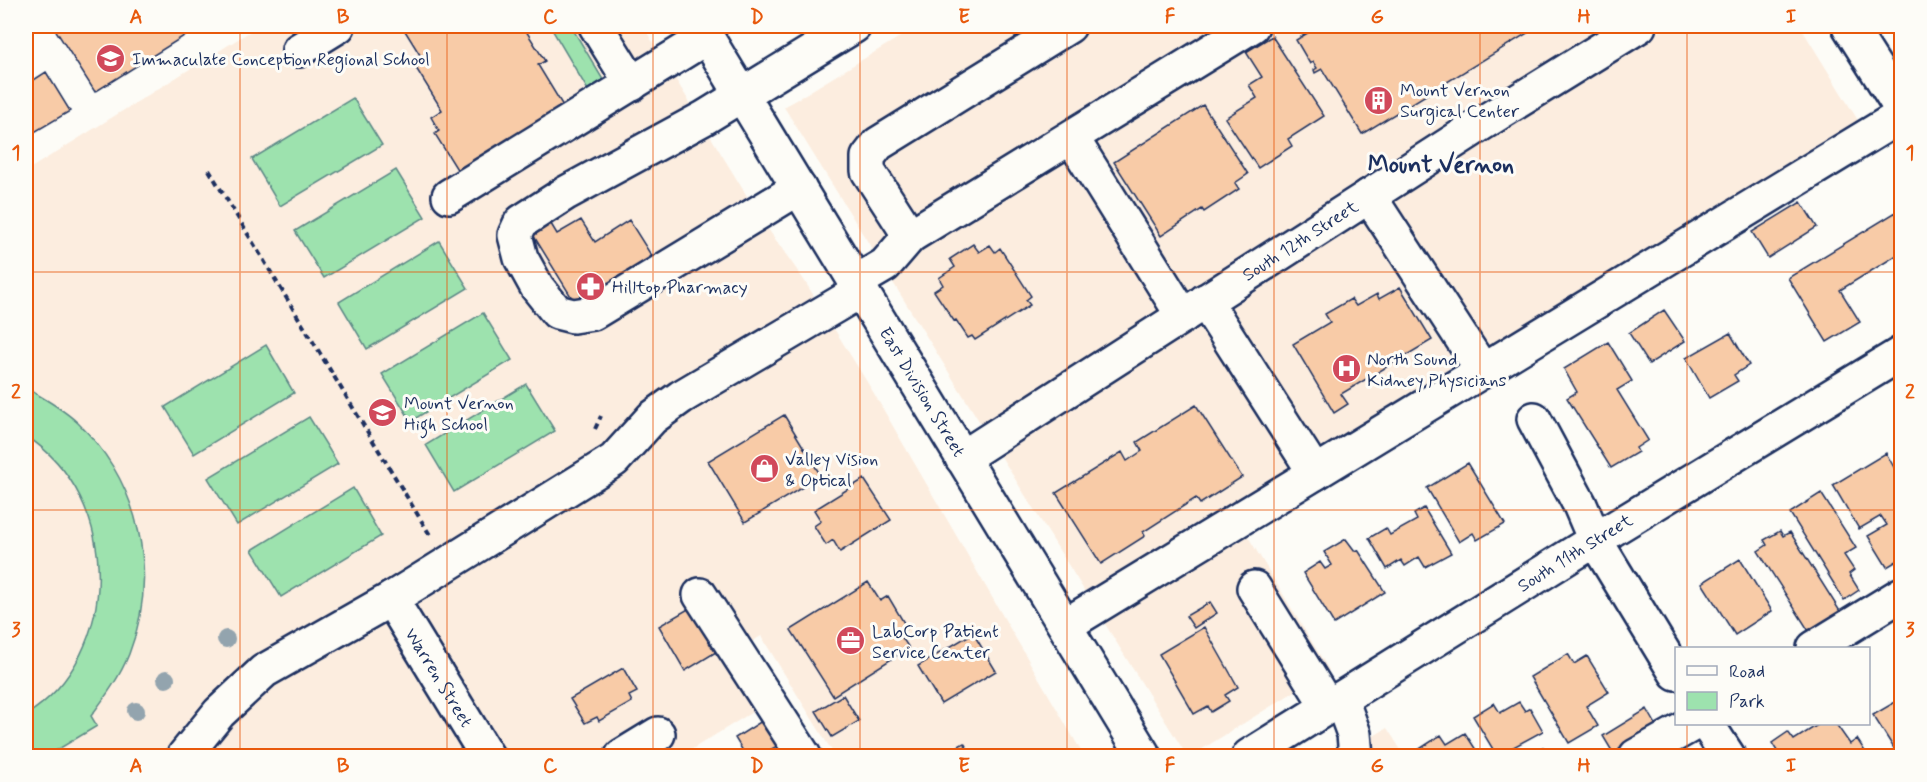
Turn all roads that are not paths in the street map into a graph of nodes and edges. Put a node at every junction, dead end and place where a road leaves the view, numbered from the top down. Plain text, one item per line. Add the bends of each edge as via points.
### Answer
1 (338, 26) edge
2 (597, 26) edge
3 (854, 26) edge
4 (1069, 26) edge
5 (1252, 26) edge
6 (1639, 26) edge
7 (1849, 26) edge
8 (704, 31) edge
9 (299, 50) dead end
10 (632, 84) junction
11 (743, 95) junction
12 (1902, 113) edge
13 (1072, 138) junction
14 (800, 188) junction
15 (449, 196) dead end
16 (1369, 196) junction
17 (910, 236) junction
18 (859, 286) junction
19 (1194, 308) junction
20 (1902, 353) edge
21 (1483, 371) junction
22 (1534, 419) dead end
23 (962, 458) junction
24 (1315, 473) junction
25 (1595, 540) junction
26 (1254, 588) dead end
27 (1902, 594) edge
28 (700, 595) dead end
29 (391, 598) junction
30 (1066, 626) junction
31 (1816, 647) edge
32 (1675, 671) edge
33 (1335, 703) junction
34 (1690, 725) edge
35 (1708, 725) edge
36 (658, 734) dead end
37 (184, 756) edge
38 (487, 756) edge
39 (622, 756) edge
40 (804, 756) edge
41 (1144, 756) edge
42 (1250, 756) edge
43 (1356, 756) edge
44 (1636, 756) edge
45 (1728, 756) edge

1 - 9 street
2 - 10 street
3 - 11 street
4 - 17 street via 878,144 868,157 868,171
5 - 13 street
6 - 16 street, South 12th Street
7 - 12 street
8 - 10 street
8 - 11 street, East Division Street
10 - 15 street
11 - 14 street, East Division Street
11 - 14 street via 521,222 515,236 521,258 537,287 557,312 573,316 592,313
12 - 21 street
13 - 17 street
13 - 19 street
14 - 18 street, East Division Street
16 - 19 street, South 12th Street
16 - 21 street
17 - 18 street via 885,265
18 - 23 street, East Division Street
18 - 29 street via 681,397 652,418 614,460
19 - 23 street, South 12th Street
19 - 24 street
20 - 25 street, South 11th Street
21 - 24 street
22 - 25 street
23 - 30 street, East Division Street
24 - 30 street
25 - 32 street
25 - 33 street, South 11th Street
26 - 33 street
27 - 31 street
28 - 40 street
29 - 37 street via 264,671 219,713
29 - 38 street, Warren Street
30 - 41 street, East Division Street
33 - 42 street, South 11th Street
33 - 43 street via 1354,734
34 - 44 street
35 - 45 street
36 - 39 street

